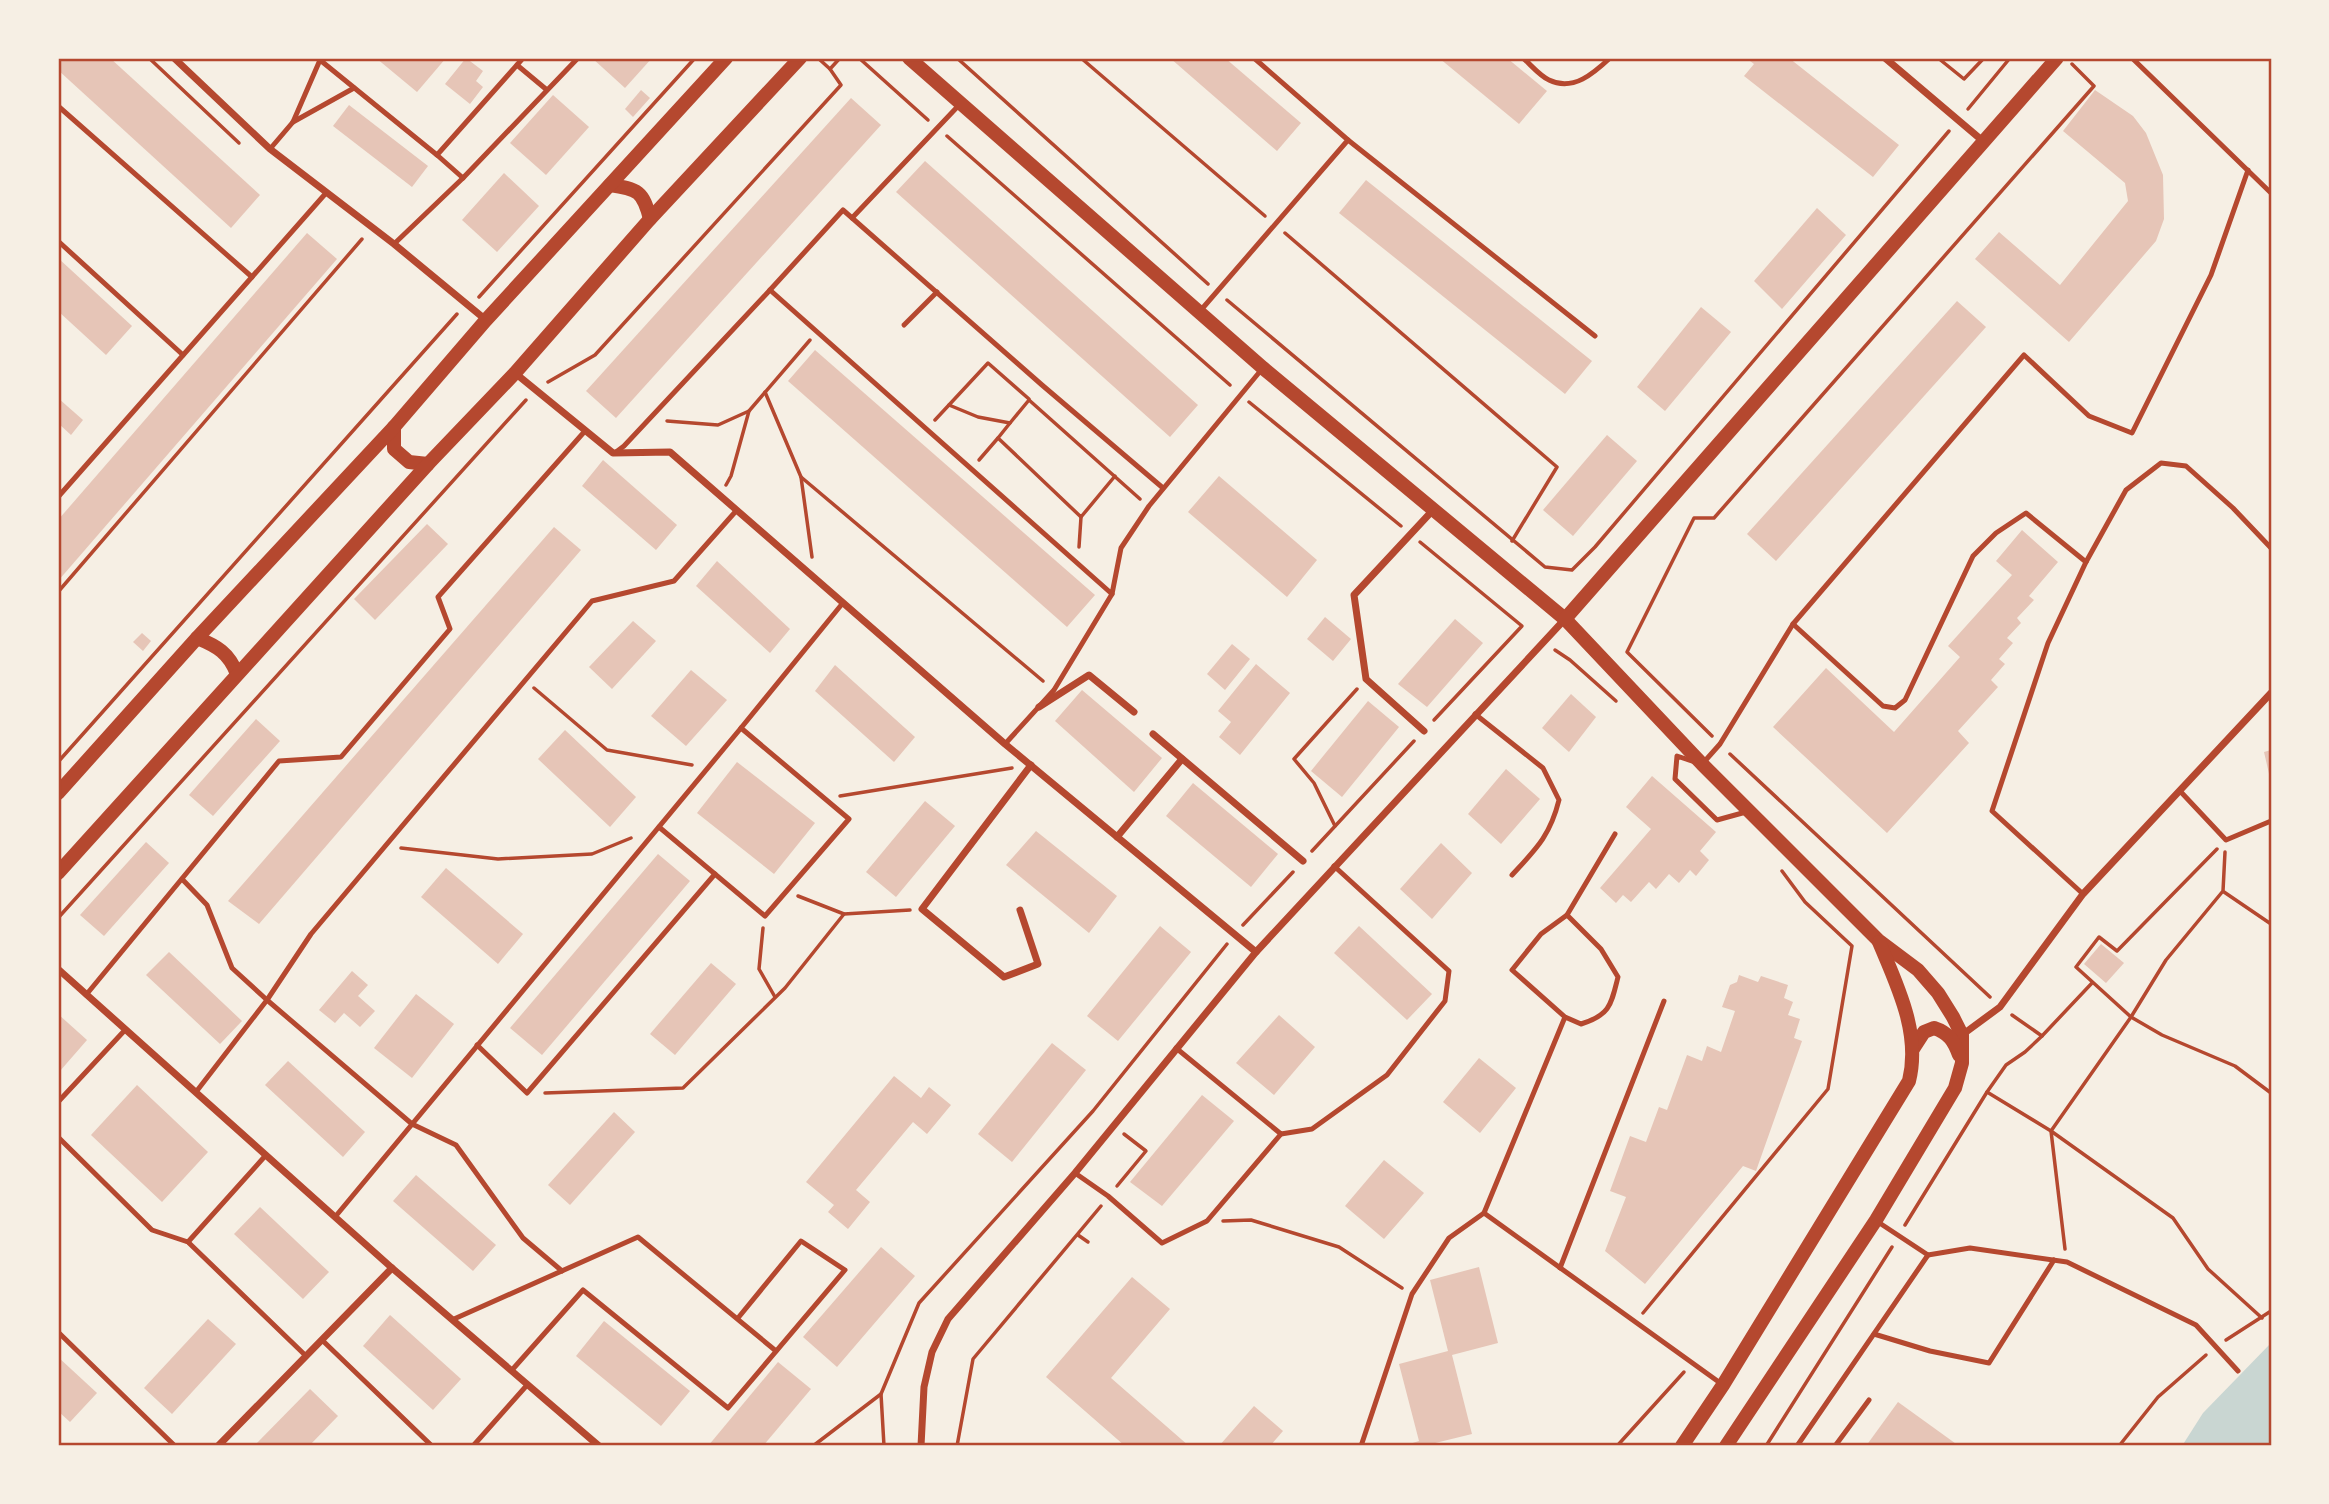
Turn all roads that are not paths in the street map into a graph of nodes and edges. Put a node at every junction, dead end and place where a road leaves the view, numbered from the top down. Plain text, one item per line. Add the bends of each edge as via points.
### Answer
1 (174, 58) edge
2 (523, 58) edge
3 (578, 58) edge
4 (726, 58) edge
5 (800, 58) edge
6 (909, 58) edge
7 (1254, 58) edge
8 (1523, 58) edge
9 (1609, 58) edge
10 (1885, 58) edge
11 (2057, 58) edge
12 (2132, 58) edge
13 (321, 59) edge
14 (517, 65) junction
15 (354, 88) junction
16 (547, 90) junction
17 (961, 103) junction
18 (58, 106) edge
19 (293, 122) junction
20 (1349, 140) junction
21 (1985, 142) junction
22 (270, 149) junction
23 (437, 155) junction
24 (2248, 170) junction
25 (463, 178) junction
26 (610, 185) junction
27 (326, 193) junction
28 (2271, 193) edge
29 (852, 218) junction
30 (650, 219) junction
31 (58, 242) edge
32 (394, 244) junction
33 (253, 277) junction
34 (770, 290) junction
35 (937, 292) junction
36 (1199, 313) junction
37 (486, 320) junction
38 (904, 325) dead end
39 (1595, 336) dead end
40 (183, 355) junction
41 (1263, 368) junction
42 (515, 373) junction
43 (394, 427) junction
44 (585, 431) junction
45 (613, 453) junction
46 (428, 464) junction
47 (1163, 488) junction
48 (58, 497) edge
49 (1433, 510) junction
50 (736, 511) junction
51 (2271, 548) edge
52 (2086, 562) junction
53 (1112, 594) junction
54 (842, 604) junction
55 (1564, 620) junction
56 (1793, 624) junction
57 (197, 638) junction
58 (237, 674) junction
59 (2271, 692) edge
60 (1039, 707) junction
61 (1134, 712) dead end
62 (1475, 714) junction
63 (741, 729) junction
64 (1424, 731) road end
65 (1153, 734) dead end
66 (1005, 744) junction
67 (1182, 759) junction
68 (1702, 764) junction
69 (1031, 765) junction
70 (2180, 791) junction
71 (58, 793) edge
72 (1750, 811) junction
73 (2271, 821) edge
74 (659, 827) junction
75 (1615, 834) dead end
76 (1117, 836) junction
77 (1303, 861) road end
78 (1334, 866) junction
79 (58, 873) edge
80 (715, 874) junction
81 (1512, 875) dead end
82 (182, 879) junction
83 (2083, 894) junction
84 (1020, 910) dead end
85 (1567, 915) junction
86 (1878, 940) junction
87 (1256, 951) junction
88 (58, 969) edge
89 (86, 995) junction
90 (267, 1000) junction
91 (1664, 1001) dead end
92 (1565, 1017) junction
93 (125, 1030) junction
94 (1962, 1035) junction
95 (477, 1045) junction
96 (1176, 1048) junction
97 (1913, 1049) junction
98 (1962, 1063) junction
99 (196, 1092) junction
100 (58, 1102) edge
101 (412, 1124) junction
102 (1280, 1134) junction
103 (58, 1137) edge
104 (266, 1155) junction
105 (1075, 1173) junction
106 (1484, 1213) junction
107 (335, 1217) junction
108 (1875, 1220) junction
109 (188, 1242) junction
110 (1928, 1255) junction
111 (2054, 1260) junction
112 (391, 1268) junction
113 (1560, 1268) junction
114 (562, 1271) junction
115 (738, 1318) junction
116 (454, 1319) junction
117 (58, 1332) edge
118 (1874, 1335) junction
119 (322, 1340) junction
120 (776, 1351) junction
121 (305, 1355) junction
122 (512, 1370) junction
123 (2238, 1371) dead end
124 (528, 1384) junction
125 (1723, 1385) junction
126 (1869, 1401) dead end
127 (175, 1446) edge
128 (218, 1446) edge
129 (432, 1446) edge
130 (473, 1446) edge
131 (599, 1446) edge
132 (921, 1446) edge
133 (1361, 1446) edge
134 (1682, 1446) edge
135 (1726, 1446) edge
136 (1797, 1446) edge
137 (1836, 1446) edge

1 - 22 street
2 - 14 lane
3 - 16 lane
4 - 26 main road
5 - 30 main road
6 - 17 main road
7 - 20 lane
8 - 9 lane via 1549,80 1566,85 1588,78
10 - 21 street
11 - 21 main road
12 - 24 lane
13 - 15 lane
13 - 19 lane
14 - 16 lane
14 - 23 lane
15 - 19 lane
15 - 23 lane
16 - 25 lane
17 - 29 lane
17 - 36 main road
18 - 33 lane
19 - 22 lane
20 - 36 lane
20 - 39 lane
21 - 55 main road
22 - 27 street
23 - 25 lane
24 - 28 lane
24 - 56 lane via 2211,275 2132,433 2089,416 2024,355
25 - 32 lane
26 - 30 main road via 634,188 645,200
26 - 37 main road
27 - 32 street
27 - 33 lane
29 - 34 lane via 843,210
29 - 35 lane
30 - 42 main road
31 - 40 lane
32 - 37 street
33 - 40 lane
34 - 45 lane
34 - 53 lane
35 - 38 lane
35 - 47 lane
36 - 41 main road
37 - 43 main road
40 - 48 lane
41 - 47 lane
41 - 49 main road
42 - 44 street
42 - 46 main road
43 - 46 main road via 394,449 409,462
43 - 57 main road
44 - 45 street
44 - 82 lane via 438,597 450,629 341,757 279,761
45 - 50 street via 670,452
46 - 58 main road
47 - 53 lane via 1121,548
49 - 55 main road
49 - 64 street via 1354,595 1366,679
50 - 54 street
50 - 90 lane via 674,582 592,601 312,934
51 - 52 lane via 2186,466 2161,463 2126,490
52 - 56 lane via 2026,513 1996,533 1973,556 1905,700 1895,708 1884,706
52 - 83 lane via 2048,643 1992,811
53 - 60 lane
54 - 63 lane
54 - 66 street
55 - 62 street
55 - 68 main road
56 - 68 lane via 1720,744
57 - 58 main road via 218,647 231,659
57 - 71 main road
58 - 79 main road
59 - 70 street
60 - 61 street via 1088,676
60 - 66 lane
62 - 78 street
62 - 81 lane via 1543,768 1559,800 1542,843
63 - 74 lane
63 - 80 lane via 849,819 765,916
65 - 67 street
66 - 69 street
67 - 76 street
67 - 77 street
68 - 72 main road
68 - 72 lane via 1677,756 1675,779 1717,820
69 - 76 street
69 - 84 street via 922,909 1004,977 1038,964
70 - 73 lane via 2226,840
70 - 83 street
72 - 86 main road
74 - 80 lane
74 - 95 lane
75 - 85 lane
76 - 87 street
78 - 87 street
78 - 102 lane via 1449,971 1445,1001 1387,1075 1312,1129
80 - 95 lane via 527,1093
82 - 89 lane
82 - 90 lane via 207,905 232,968
83 - 94 street via 2000,1007
85 - 92 lane via 1541,934 1512,970
85 - 92 lane via 1601,949 1618,977 1612,1001 1599,1019 1581,1024
86 - 94 main road via 1918,970
86 - 97 main road via 1907,1014
87 - 96 street
88 - 89 street
89 - 93 street
90 - 99 lane
90 - 101 lane
91 - 113 lane
92 - 106 lane
93 - 99 street
93 - 100 lane
94 - 98 main road
95 - 101 lane
96 - 102 lane
96 - 105 street
97 - 98 main road via 1924,1032 1934,1028 1952,1039
97 - 125 main road via 1909,1081
98 - 108 main road via 1955,1088
99 - 104 street
101 - 107 lane
101 - 114 lane via 456,1145 523,1238
102 - 105 lane via 1207,1221 1162,1243
103 - 109 lane via 152,1230
104 - 107 street
104 - 109 lane
105 - 132 street via 948,1319 932,1352 924,1387
106 - 113 lane
106 - 133 lane via 1449,1238 1412,1294
107 - 112 street
108 - 110 lane
108 - 135 main road
109 - 121 lane
110 - 111 lane via 1970,1248
110 - 118 lane
111 - 118 lane via 1989,1363
111 - 123 lane via 2067,1262 2196,1325
112 - 116 street
112 - 119 street
113 - 125 lane
114 - 115 lane via 638,1237
114 - 116 lane
115 - 120 lane
115 - 120 lane via 802,1241 845,1270
116 - 122 street
117 - 127 lane
118 - 136 lane
119 - 121 street
119 - 129 lane
120 - 122 lane via 728,1408 583,1290
121 - 128 street
122 - 124 street
124 - 130 lane
124 - 131 street
125 - 134 main road
126 - 137 lane

